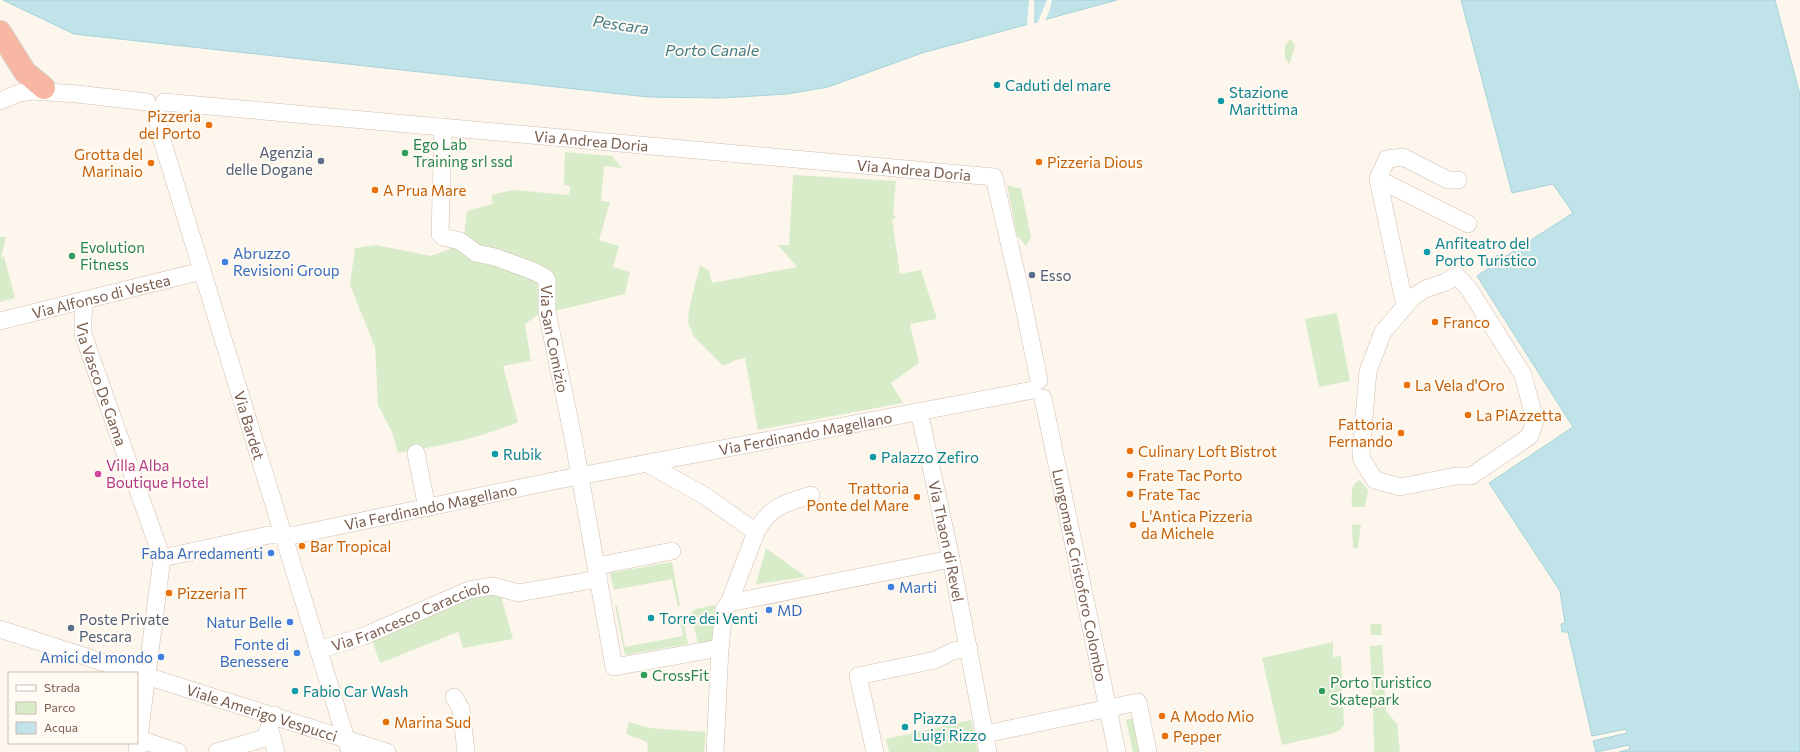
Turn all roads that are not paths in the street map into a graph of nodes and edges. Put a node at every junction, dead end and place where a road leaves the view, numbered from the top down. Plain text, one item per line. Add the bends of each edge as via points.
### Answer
1 (0, 32) edge
2 (44, 88) junction
3 (0, 91) edge
4 (77, 94) junction
5 (0, 101) edge
6 (156, 105) junction
7 (443, 127) junction
8 (994, 177) joint
9 (1378, 179) junction
10 (1458, 180) dead end
11 (1468, 224) dead end
12 (202, 271) junction
13 (86, 300) junction
14 (1405, 306) junction
15 (0, 321) edge
16 (1038, 389) junction
17 (919, 411) junction
18 (416, 453) dead end
19 (648, 464) junction
20 (579, 477) junction
21 (811, 494) dead end
22 (427, 508) junction
23 (282, 535) junction
24 (755, 535) junction
25 (672, 551) dead end
26 (162, 558) junction
27 (951, 559) junction
28 (598, 573) junction
29 (729, 603) junction
30 (0, 629) edge
31 (720, 648) junction
32 (969, 648) junction
33 (318, 650) junction
34 (134, 672) edge
35 (140, 674) edge
36 (454, 697) dead end
37 (1107, 708) junction
38 (272, 723) junction
39 (985, 734) junction
40 (348, 745) edge
41 (138, 746) edge
42 (178, 752) edge
43 (217, 752) edge
44 (276, 752) edge
45 (387, 752) edge
46 (466, 752) edge
47 (715, 752) edge
48 (875, 752) edge
49 (988, 752) edge
50 (1117, 752) edge
51 (1148, 752) edge

1 - 2 highway via 25,72
2 - 3 street, Via Andrea Doria via 27,86
2 - 4 street, Via Andrea Doria
4 - 5 street, Via Andrea Doria via 26,92
4 - 6 street, Via Andrea Doria
6 - 7 street, Via Andrea Doria
6 - 12 street, Via Bardet via 161,137
7 - 8 street, Via Andrea Doria
7 - 20 street, Via San Comizio via 440,234 460,241 476,254 495,257 544,277 548,285 547,312 574,437
8 - 16 street, Lungomare Cristoforo Colombo via 1022,298
9 - 10 street via 1387,159 1403,157 1448,180
9 - 11 street
9 - 14 street
12 - 13 street, Via Alfonso di Vestea
12 - 23 street, Via Bardet
13 - 15 street, Via Alfonso di Vestea
13 - 26 street, Via Vasco De Gama via 83,316 84,334
14 - 14 street via 1383,332 1368,371 1362,460 1375,480 1400,487 1456,476 1471,476 1530,436 1535,420 1523,375 1469,289 1456,275 1446,282 1425,289
16 - 17 street, Via Ferdinando Magellano
16 - 37 street, Lungomare Cristoforo Colombo
17 - 19 street, Via Ferdinando Magellano
17 - 27 street, Via Thaon di Revel
18 - 22 street
19 - 20 street, Via Ferdinando Magellano
19 - 24 street via 705,496
20 - 22 street, Via Ferdinando Magellano
20 - 28 street
21 - 24 street via 780,506 764,517
22 - 23 street, Via Ferdinando Magellano via 295,535
23 - 26 street, Via Ferdinando Magellano via 240,540
23 - 33 street, Via Bardet
24 - 29 street
25 - 28 street, Via Francesco Caracciolo
26 - 35 street, Via Vasco De Gama
27 - 29 street
27 - 32 street, Via Thaon di Revel
28 - 31 street via 614,667
28 - 33 street, Via Francesco Caracciolo via 518,592 493,586 459,594 364,636
29 - 31 street via 724,610
30 - 34 street, Viale Amerigo Vespucci
31 - 47 street
32 - 39 street, Via Thaon di Revel
32 - 48 street via 953,651 935,660 858,676
33 - 40 street, Via Bardet
35 - 38 street, Viale Amerigo Vespucci
35 - 41 street, Via Vasco De Gama
36 - 46 street via 461,709
37 - 39 street
37 - 50 street, Lungomare Cristoforo Colombo
37 - 51 street via 1138,702
38 - 40 street, Viale Amerigo Vespucci
38 - 43 street via 265,738
38 - 44 street
39 - 49 street, Via Thaon di Revel
40 - 45 street, Viale Amerigo Vespucci
41 - 42 street

